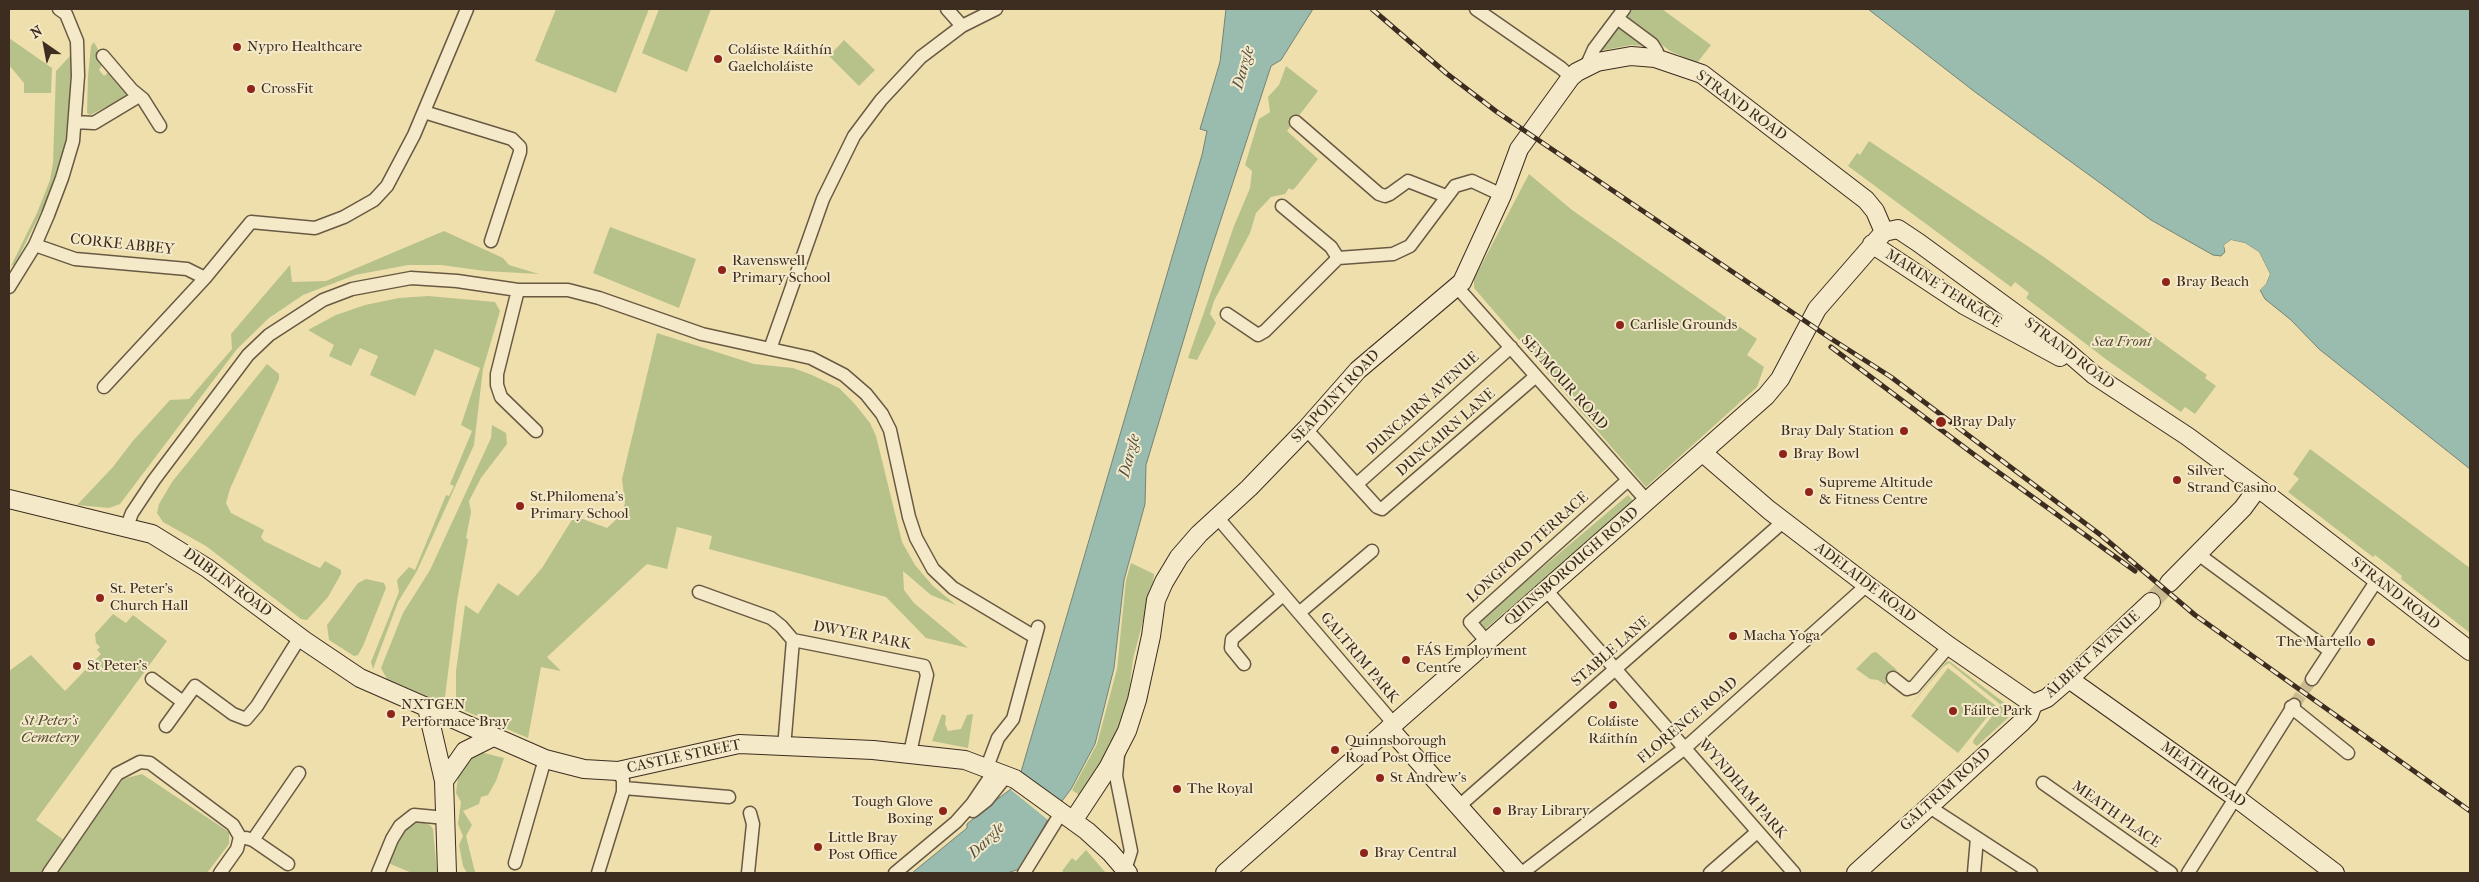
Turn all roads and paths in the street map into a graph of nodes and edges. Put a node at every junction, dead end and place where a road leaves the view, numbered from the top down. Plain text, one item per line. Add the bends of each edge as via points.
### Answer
1 (467, 9) edge
2 (947, 9) edge
3 (996, 9) edge
4 (1476, 9) edge
5 (62, 11) edge
6 (1620, 14) edge
7 (962, 26) junction
8 (1655, 58) junction
9 (105, 64) dead end
10 (1673, 64) joint
11 (1586, 67) junction
12 (1571, 77) junction
13 (139, 96) junction
14 (424, 112) junction
15 (75, 122) junction
16 (1296, 122) dead end
17 (160, 126) dead end
18 (1502, 195) junction
19 (1446, 196) junction
20 (1282, 206) dead end
21 (1878, 238) junction
22 (491, 241) dead end
23 (35, 245) junction
24 (1338, 258) junction
25 (204, 278) junction
26 (9, 287) edge
27 (1458, 287) junction
28 (518, 290) junction
29 (1227, 314) dead end
30 (2022, 328) junction
31 (1511, 347) junction
32 (770, 349) junction
33 (1536, 376) junction
34 (104, 387) dead end
35 (1306, 429) junction
36 (536, 432) dead end
37 (1703, 453) junction
38 (1628, 480) junction
39 (1357, 484) junction
40 (2263, 493) junction
41 (9, 499) edge
42 (1647, 501) junction
43 (1217, 517) junction
44 (1784, 521) junction
45 (127, 526) junction
46 (1372, 551) dead end
47 (2198, 554) junction
48 (2378, 580) junction
49 (2169, 583) tunnel mouth
50 (1867, 585) junction
51 (1546, 590) junction
52 (699, 592) dead end
53 (1283, 594) junction
54 (2151, 602) tunnel mouth
55 (1299, 613) junction
56 (300, 637) junction
57 (793, 640) junction
58 (1487, 642) junction
59 (1949, 646) junction
60 (2330, 651) junction
61 (2470, 651) edge
62 (1244, 664) dead end
63 (1616, 670) junction
64 (1893, 678) dead end
65 (152, 679) dead end
66 (2069, 679) junction
67 (2312, 679) tunnel mouth
68 (183, 702) junction
69 (2033, 704) junction
70 (427, 708) junction
71 (166, 726) dead end
72 (1392, 726) junction
73 (493, 737) junction
74 (784, 748) junction
75 (1685, 748) junction
76 (1118, 751) junction
77 (910, 753) junction
78 (2348, 753) dead end
79 (545, 759) junction
80 (618, 771) junction
81 (299, 773) dead end
82 (1003, 774) junction
83 (444, 782) junction
84 (2043, 782) dead end
85 (624, 788) junction
86 (729, 797) dead end
87 (2235, 798) junction
88 (1928, 806) junction
89 (1458, 808) junction
90 (750, 813) dead end
91 (1063, 815) junction
92 (446, 818) junction
93 (1757, 832) junction
94 (247, 838) junction
95 (1977, 838) junction
96 (515, 863) dead end
97 (288, 864) dead end
98 (1126, 872) edge
99 (49, 873) edge
100 (220, 873) edge
101 (378, 873) edge
102 (448, 873) edge
103 (598, 873) edge
104 (748, 873) edge
105 (895, 873) edge
106 (1024, 873) edge
107 (1225, 873) edge
108 (1518, 873) edge
109 (1522, 873) edge
110 (1710, 873) edge
111 (1794, 873) edge
112 (1856, 873) edge
113 (1974, 873) edge
114 (2031, 873) edge
115 (2171, 873) edge
116 (2188, 873) edge
117 (2335, 873) edge

1 - 14 street
2 - 7 street
3 - 7 street
4 - 12 street
5 - 15 street via 77,41
6 - 8 street via 1652,44
6 - 11 street via 1594,48
7 - 32 street via 899,79 854,136 822,199
8 - 10 main road, SEAPOINT ROAD
8 - 11 main road, SEAPOINT ROAD via 1618,57
9 - 13 street
10 - 21 main road, STRAND ROAD via 1708,78 1859,194 1875,210
11 - 12 main road, SEAPOINT ROAD
12 - 18 main road, SEAPOINT ROAD via 1519,149
13 - 15 street via 94,123
13 - 17 street
14 - 22 street via 512,139 520,146
14 - 25 street via 387,186 378,197 344,217 315,228 251,222
15 - 23 street via 70,154
16 - 19 street via 1379,194 1390,194 1408,181
18 - 19 street via 1472,182 1455,186
18 - 27 main road, SEAPOINT ROAD via 1470,268
19 - 24 street via 1416,240 1402,250 1393,254
20 - 24 street via 1331,248
21 - 30 main road, MARINE TERRACE via 1964,305
21 - 30 main road, STRAND ROAD via 1898,229
21 - 37 main road, QUINSBOROUGH ROAD via 1816,309 1780,379 1766,396
23 - 25 street, CORKE ABBEY via 75,259 187,269
23 - 26 street
24 - 29 street via 1258,335
25 - 34 street
27 - 31 street, SEYMOUR ROAD
27 - 35 main road, SEAPOINT ROAD via 1358,370
28 - 32 street via 575,291 702,334
28 - 36 street via 497,385 501,397
28 - 45 street via 411,278 352,289 323,300 294,317 248,355 154,480
30 - 40 main road, STRAND ROAD via 2064,349 2094,375 2187,436
31 - 33 street, SEYMOUR ROAD
31 - 39 street, DUNCAIRN AVENUE
32 - 82 street via 820,362 844,375 866,394 890,430 909,517 933,569 953,588 1036,632 1013,719 998,738
33 - 38 street, SEYMOUR ROAD
33 - 39 street, DUNCAIRN LANE via 1384,508 1377,507
35 - 39 street
35 - 43 main road, SEAPOINT ROAD
37 - 42 main road, QUINSBOROUGH ROAD
37 - 44 main road, ADELAIDE ROAD
38 - 42 street, SEYMOUR ROAD
38 - 58 street, LONGFORD TERRACE via 1470,622
40 - 47 main road via 2243,508
40 - 48 main road, STRAND ROAD
41 - 45 main road, DUBLIN ROAD
42 - 51 main road, QUINSBOROUGH ROAD
43 - 53 street, GALTRIM PARK
43 - 76 main road, SEAPOINT ROAD via 1188,546 1159,592 1137,700
44 - 50 main road, ADELAIDE ROAD
44 - 63 street, STABLE LANE
45 - 56 main road, DUBLIN ROAD via 171,544 253,600
46 - 55 street, GALTRIM PARK
47 - 49 main road
47 - 60 street
48 - 60 street
48 - 61 main road, STRAND ROAD
50 - 59 main road, ADELAIDE ROAD
50 - 75 street, FLORENCE ROAD
51 - 58 main road, QUINSBOROUGH ROAD
51 - 63 street, WYNDHAM PARK
52 - 57 street, DWYER PARK via 771,618
53 - 55 street, GALTRIM PARK
53 - 62 street via 1232,639 1231,648
54 - 66 main road, ALBERT AVENUE
55 - 72 street, GALTRIM PARK
56 - 68 street via 246,719 233,714 195,686
56 - 70 main road, DUBLIN ROAD via 360,678
57 - 74 street, DWYER PARK
57 - 77 street, DWYER PARK via 924,666 927,676
58 - 72 main road, QUINSBOROUGH ROAD
59 - 64 street via 1914,687 1907,689
59 - 69 main road, ADELAIDE ROAD
60 - 67 street
63 - 75 street, WYNDHAM PARK
63 - 89 street, STABLE LANE
65 - 68 street
66 - 69 main road, ALBERT AVENUE via 2047,698
66 - 87 main road, MEATH ROAD
68 - 71 street
69 - 88 main road, GALTRIM ROAD via 2026,718
70 - 73 main road, CASTLE STREET
70 - 83 main road
72 - 89 main road
72 - 107 main road, QUINSBOROUGH ROAD
73 - 79 main road, CASTLE STREET
73 - 83 main road via 465,751
74 - 77 main road, CASTLE STREET
74 - 80 main road, CASTLE STREET via 739,744
75 - 93 street, WYNDHAM PARK
75 - 109 street, FLORENCE ROAD
76 - 91 main road, SEAPOINT ROAD via 1093,793
76 - 98 street via 1116,776 1131,851
77 - 82 main road, CASTLE STREET via 965,760
78 - 87 street via 2293,706
79 - 80 main road, CASTLE STREET via 584,769
79 - 96 street
80 - 85 street
81 - 94 street
82 - 91 main road
82 - 105 street via 956,822
83 - 92 main road
84 - 115 street, MEATH PLACE
85 - 86 street
85 - 103 street
87 - 116 street
87 - 117 main road, MEATH ROAD
88 - 95 street
88 - 112 main road, GALTRIM ROAD
89 - 108 main road
90 - 104 street via 753,824
91 - 98 main road via 1104,847
91 - 106 street
92 - 101 street via 414,815 400,826
92 - 102 main road
93 - 110 street
93 - 111 street, WYNDHAM PARK
94 - 97 street
94 - 99 street via 150,763 140,762 117,774
94 - 100 street
95 - 113 street
95 - 114 street

